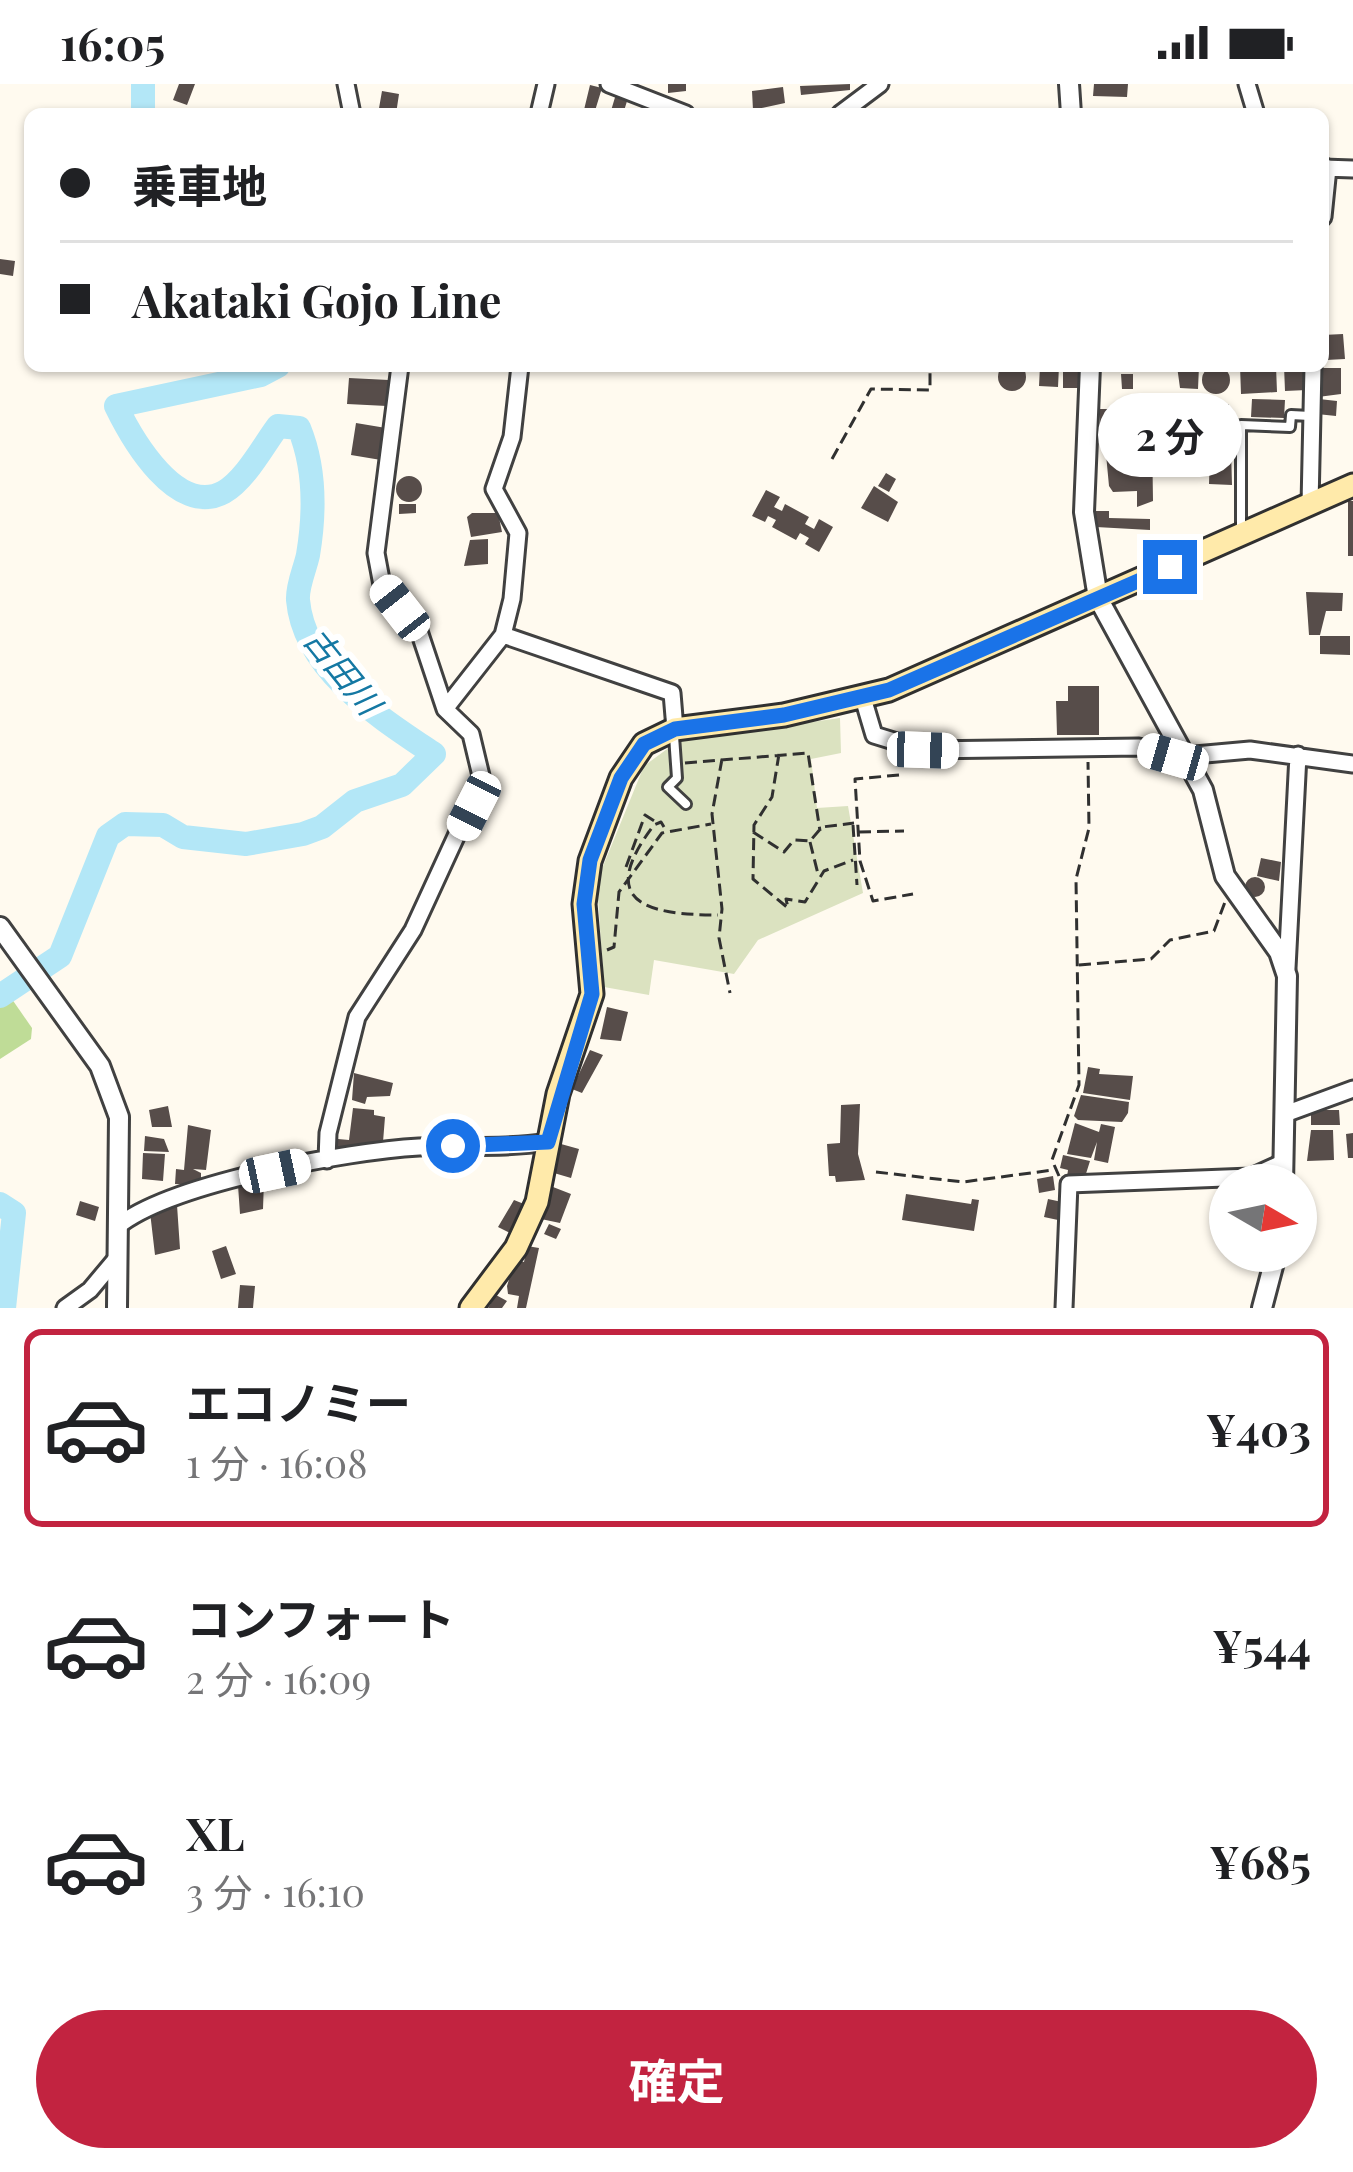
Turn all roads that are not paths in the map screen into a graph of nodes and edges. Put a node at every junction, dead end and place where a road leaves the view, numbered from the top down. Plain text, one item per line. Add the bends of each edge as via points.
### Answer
1 (609, 84) edge
2 (854, 84) edge
3 (880, 84) edge
4 (860, 102) junction
5 (671, 108) edge
6 (850, 108) edge
7 (399, 372) edge
8 (519, 372) edge
9 (1090, 372) edge
10 (1313, 372) edge
11 (1311, 416) junction
12 (1353, 485) edge
13 (1310, 505) junction
14 (1241, 536) junction
15 (1098, 598) junction
16 (503, 635) junction
17 (863, 698) junction
18 (446, 709) junction
19 (675, 729) junction
20 (1185, 755) junction
21 (1298, 755) junction
22 (1353, 764) edge
23 (686, 804) dead end
24 (0, 927) edge
25 (1287, 976) junction
26 (1353, 1089) edge
27 (1285, 1114) junction
28 (548, 1142) junction
29 (327, 1160) junction
30 (1284, 1162) joint
31 (118, 1226) junction
32 (116, 1258) junction
33 (1271, 1272) edge
34 (64, 1308) edge
35 (117, 1308) edge
36 (471, 1308) edge
37 (1064, 1308) edge
38 (1262, 1308) edge

1 - 5 street
2 - 4 street
3 - 4 street
4 - 6 street
7 - 18 street via 376,553 382,585 418,632
8 - 16 street via 512,436 494,489 518,532
9 - 15 street via 1084,512
10 - 11 street
11 - 13 street
11 - 14 lane via 1291,415 1291,427 1241,425
12 - 13 main road
13 - 14 main road
14 - 15 main road
15 - 17 main road
15 - 20 street
16 - 18 street
16 - 19 street via 672,693
17 - 19 main road
17 - 20 street via 874,735 893,744 996,753 1139,747
18 - 29 street via 471,734 482,780 413,930 358,1018
19 - 23 lane via 677,778 668,787
19 - 28 main road via 631,760 597,836 584,904 589,1011
20 - 21 street
20 - 25 street via 1234,891
21 - 22 street
21 - 25 street
24 - 31 street via 100,1066 119,1117
25 - 27 street
26 - 27 street
27 - 30 street
28 - 29 street
28 - 36 main road via 529,1225
29 - 31 street via 159,1203
30 - 37 street via 1251,1177 1070,1184
31 - 32 street
32 - 34 street
32 - 35 street
33 - 38 street

